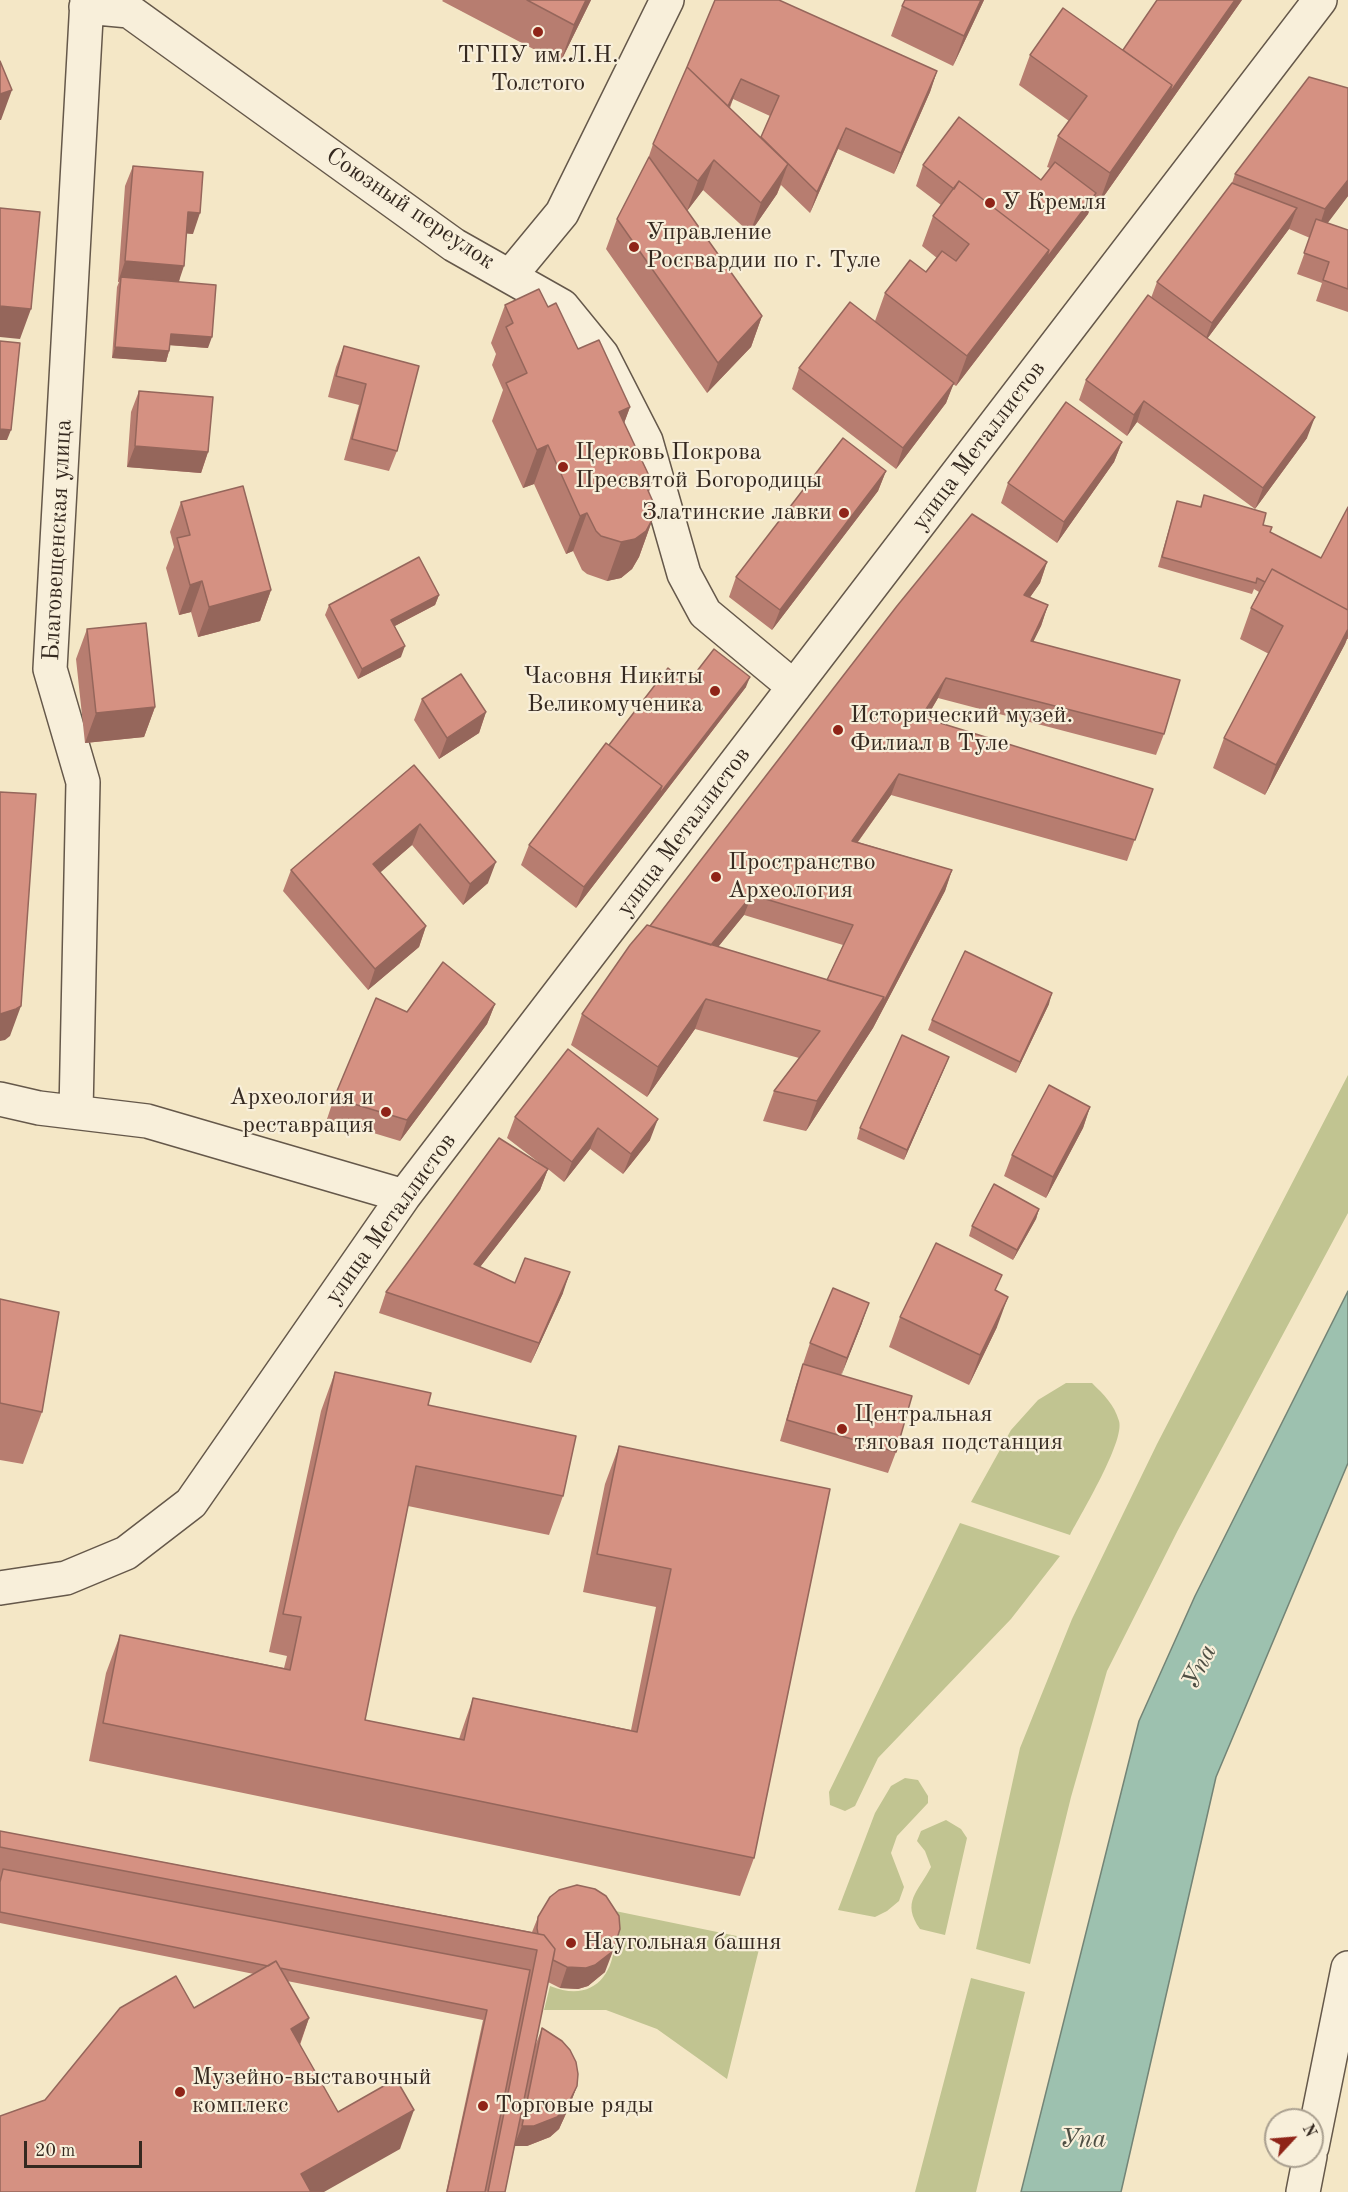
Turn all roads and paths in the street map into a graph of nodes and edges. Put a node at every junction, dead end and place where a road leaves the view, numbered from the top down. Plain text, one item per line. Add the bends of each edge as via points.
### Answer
1 (667, 0) edge
2 (1320, 0) edge
3 (87, 4) edge
4 (510, 276) junction
5 (794, 687) junction
6 (0, 1099) edge
7 (76, 1112) junction
8 (404, 1196) junction
9 (0, 1588) edge
10 (1348, 1968) edge
11 (1320, 2108) edge
12 (1308, 2168) edge
13 (1303, 2192) edge

1 - 4 street via 562,213
2 - 5 street, улица Металлистов
3 - 4 street, Союзный переулок via 129,11 454,245
3 - 7 street, Благовещенская улица via 50,669 83,782
4 - 5 street, Союзный переулок via 562,306 602,355 646,441 684,574 705,613
5 - 8 street, улица Металлистов
6 - 7 street
7 - 8 street via 147,1120
8 - 9 street, улица Металлистов via 191,1503 126,1553 66,1578
10 - 11 street
12 - 13 street

